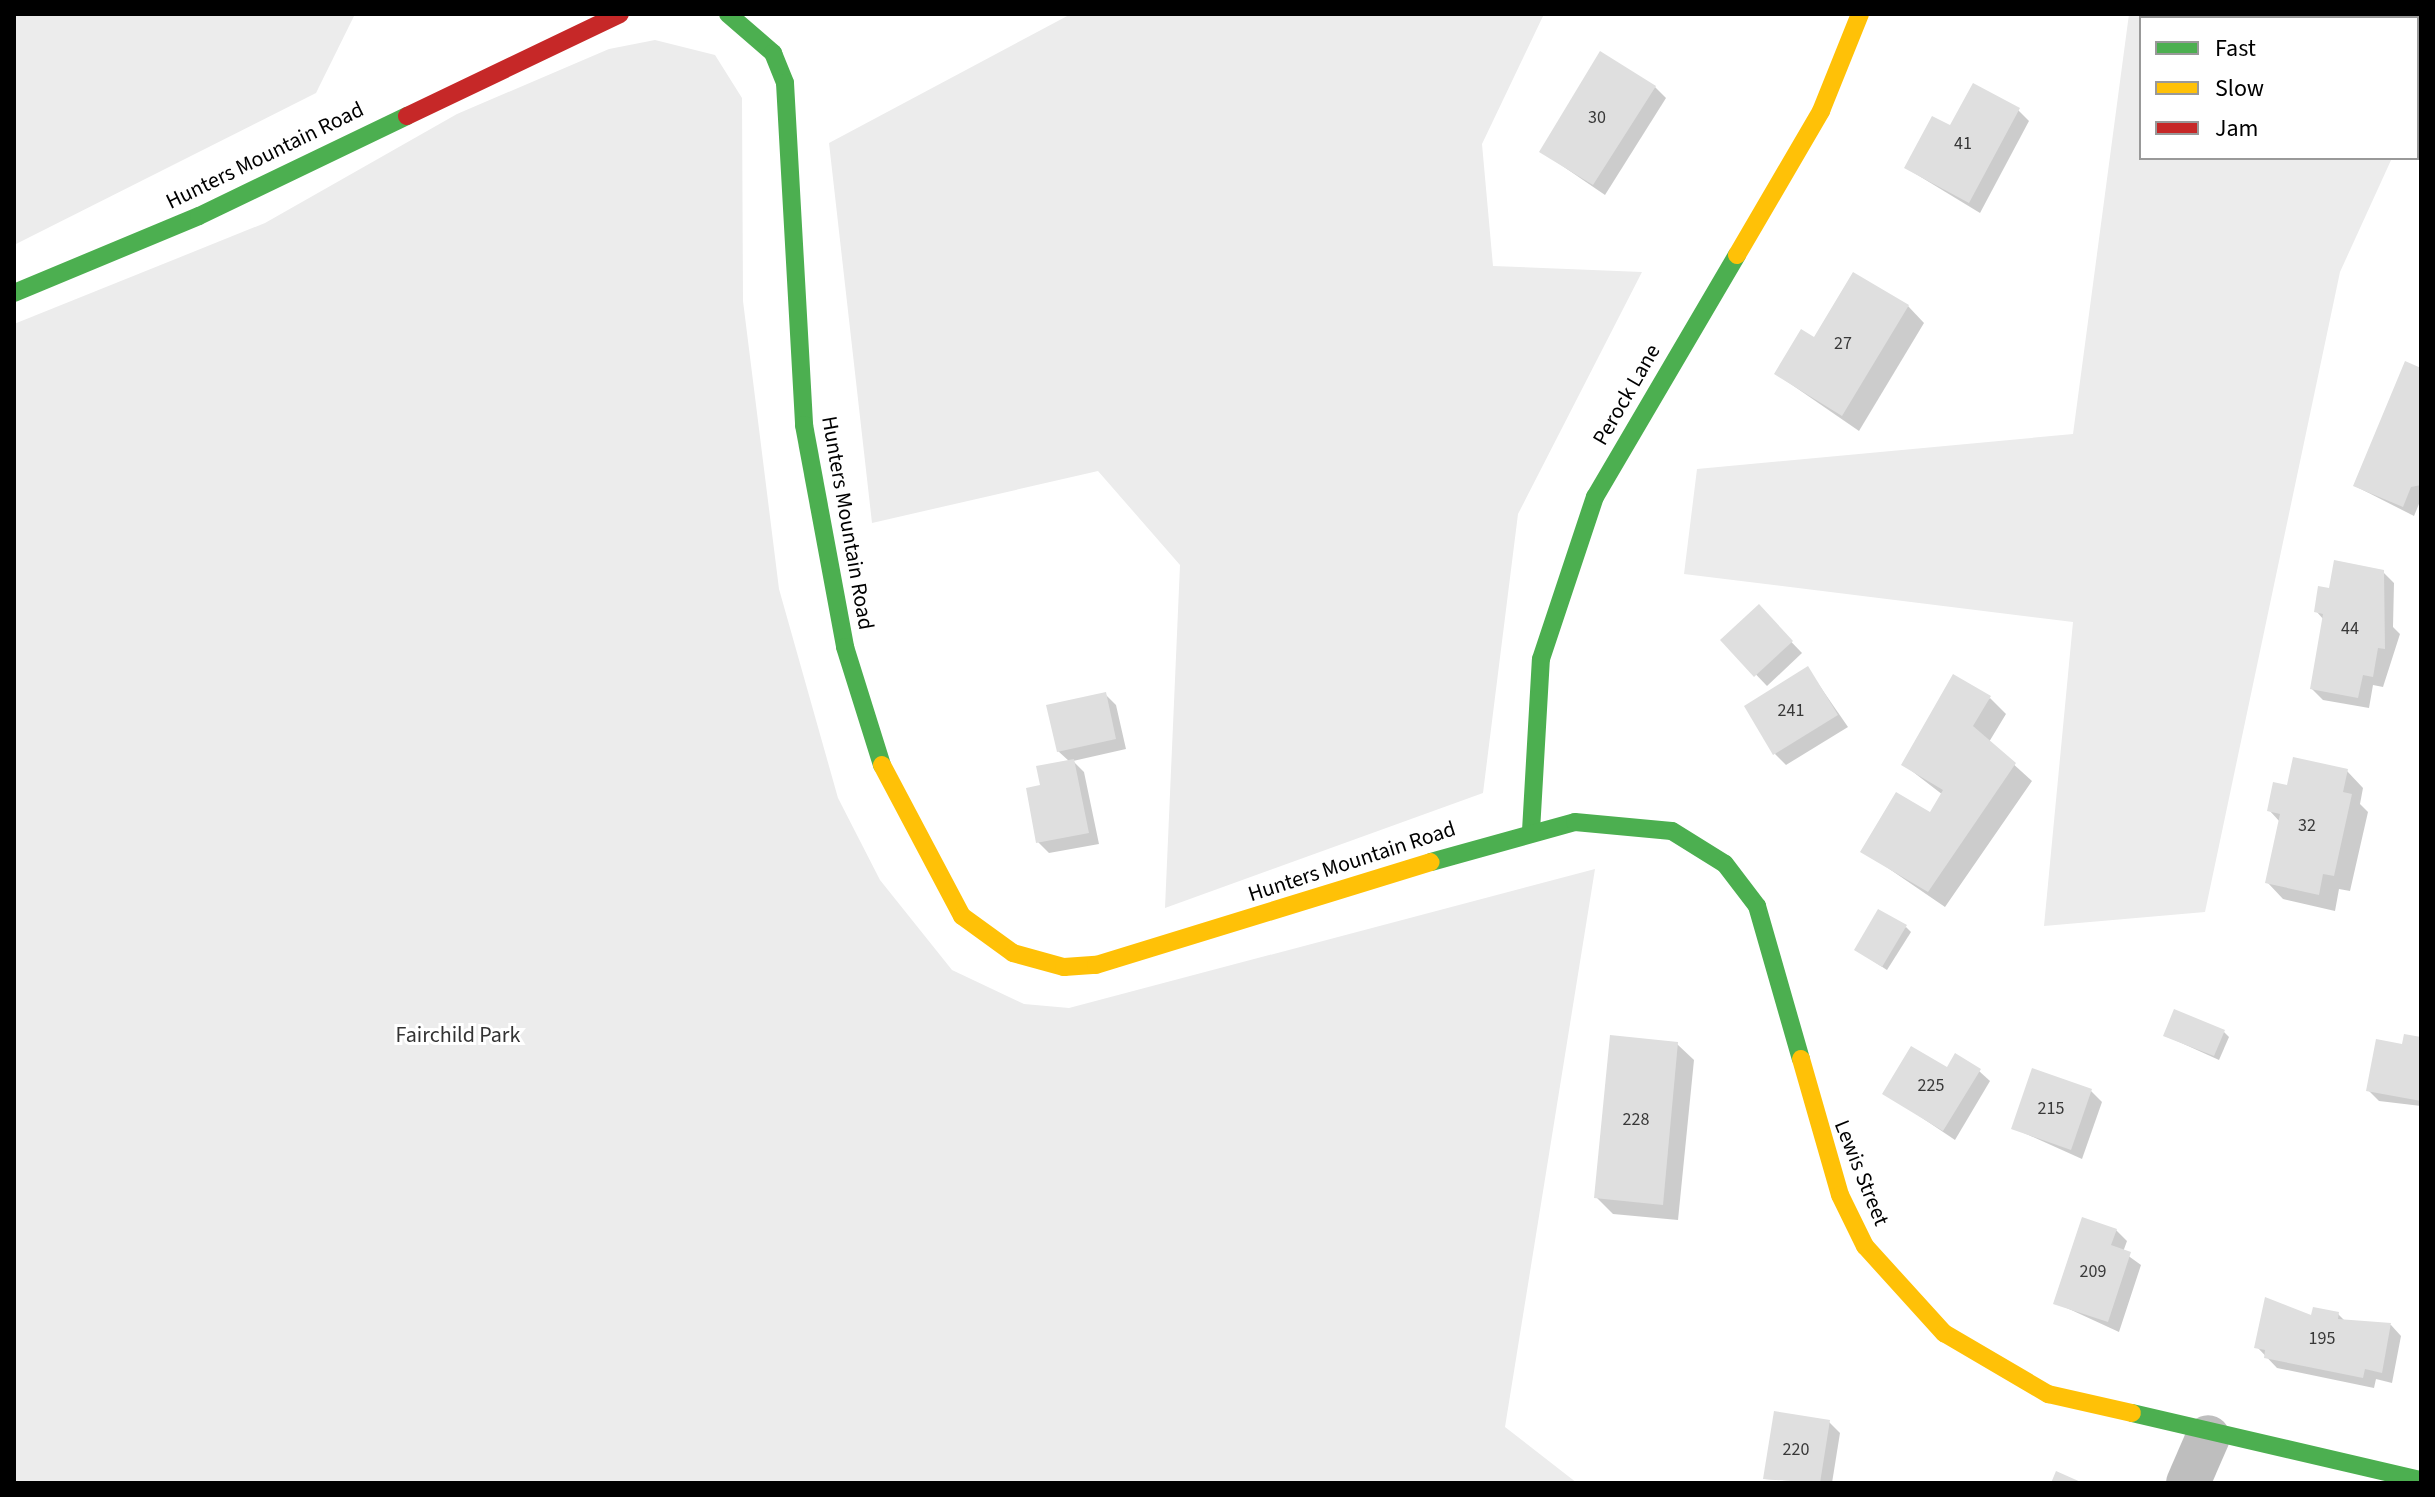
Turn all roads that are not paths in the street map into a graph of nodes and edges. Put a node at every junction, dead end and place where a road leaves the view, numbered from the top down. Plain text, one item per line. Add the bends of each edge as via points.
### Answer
1 (620, 14) edge
2 (728, 14) edge
3 (1860, 14) edge
4 (14, 293) edge
5 (1531, 831) junction
6 (2208, 1437) junction
7 (2421, 1480) edge
8 (2188, 1483) edge

1 - 4 street, Hunters Mountain Road via 199,216
2 - 5 street, Hunters Mountain Road via 773,53 785,83 804,425 845,647 883,768 962,916 1013,953 1064,967 1096,965
3 - 5 street, Perock Lane via 1821,111 1595,497 1541,659
5 - 6 street, Lewis Street via 1575,822 1631,823 1672,831 1725,864 1757,906 1840,1195 1865,1246 1906,1298 1996,1369 2048,1394
6 - 7 street, Lewis Street
6 - 8 street

